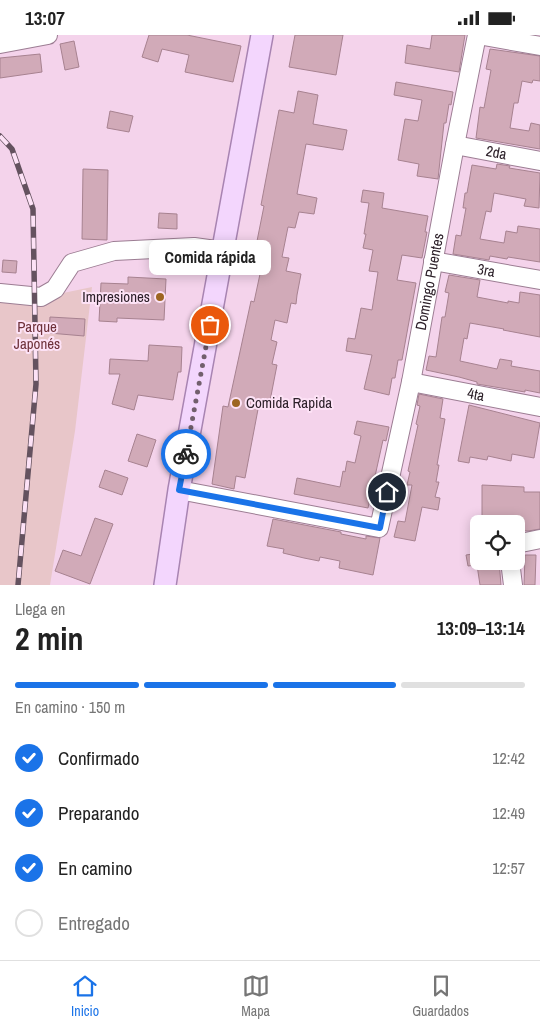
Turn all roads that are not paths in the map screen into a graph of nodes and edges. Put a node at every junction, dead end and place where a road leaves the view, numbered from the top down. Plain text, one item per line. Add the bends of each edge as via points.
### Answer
1 (48, 35) edge
2 (262, 35) edge
3 (477, 35) edge
4 (0, 44) edge
5 (540, 45) edge
6 (455, 145) junction
7 (540, 161) edge
8 (223, 251) junction
9 (433, 261) junction
10 (540, 281) edge
11 (0, 293) edge
12 (411, 382) junction
13 (540, 407) edge
14 (179, 490) junction
15 (540, 539) edge
16 (525, 542) edge
17 (511, 570) edge
18 (165, 585) edge
19 (513, 585) edge

1 - 4 street
2 - 8 main road
3 - 5 street
3 - 6 street, Domingo Puentes
6 - 7 street, 2da
6 - 9 street, Domingo Puentes
8 - 11 street via 194,247 114,251 72,263 55,289 41,297
8 - 14 main road
9 - 10 street, 3ra
9 - 12 street, Domingo Puentes
12 - 13 street, 4ta
12 - 14 street, Domingo Puentes via 380,528
14 - 18 main road
15 - 16 street
17 - 19 street

